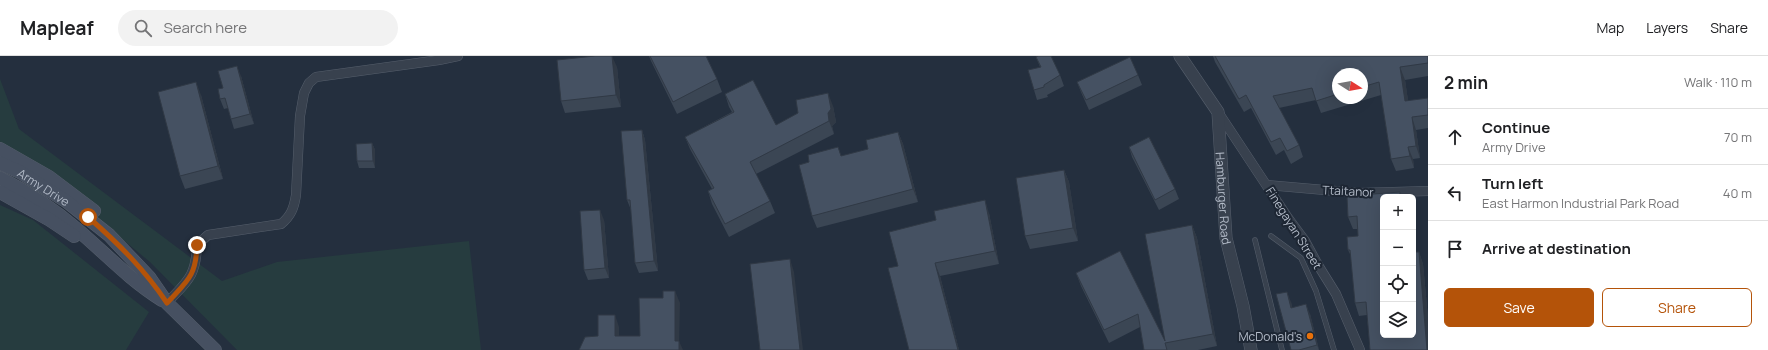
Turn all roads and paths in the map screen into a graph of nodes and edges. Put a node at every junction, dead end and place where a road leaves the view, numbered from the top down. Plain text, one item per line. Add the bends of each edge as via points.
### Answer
1 (458, 56) edge
2 (1180, 56) edge
3 (1218, 112) junction
4 (0, 149) edge
5 (0, 163) edge
6 (0, 178) edge
7 (1268, 185) junction
8 (1428, 191) edge
9 (0, 192) edge
10 (1271, 236) dead end
11 (1255, 240) dead end
12 (130, 256) junction
13 (120, 269) junction
14 (167, 303) junction
15 (215, 350) edge
16 (1251, 350) edge
17 (1282, 350) edge
18 (1334, 350) edge
19 (1360, 350) edge

1 - 14 street via 322,76 312,80 304,93 300,116 296,195 289,218 281,224 208,236 197,245 193,272
2 - 3 street
3 - 7 street, Finegayan Street
3 - 16 street, Hamburger Road via 1226,238
4 - 12 main road via 49,177 93,210
5 - 12 main road, Army Drive via 20,172 66,201 88,217
6 - 13 main road, Army Drive via 58,213
7 - 8 street, Ttaitanor via 1359,193
7 - 19 street, Finegayan Street via 1336,294
9 - 13 main road via 50,220
10 - 18 lane via 1301,258 1316,291
11 - 17 lane
12 - 14 main road, Army Drive via 150,277
13 - 14 main road, Army Drive
14 - 15 main road, Army Drive

